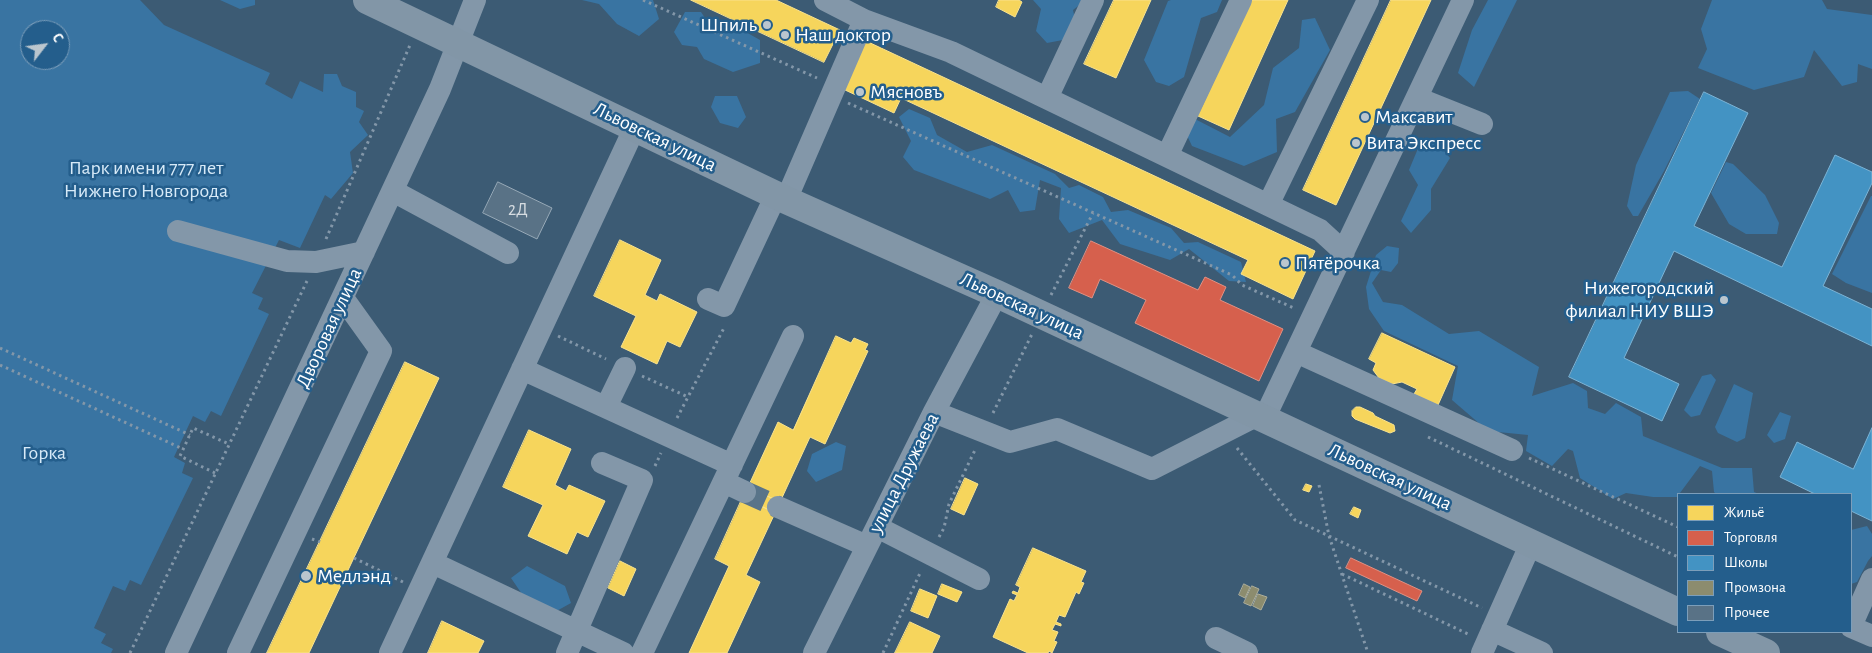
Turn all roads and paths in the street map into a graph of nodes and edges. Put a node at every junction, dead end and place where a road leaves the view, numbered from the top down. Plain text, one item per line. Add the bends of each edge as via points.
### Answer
1 (367, 0) edge
2 (475, 0) edge
3 (644, 0) edge
4 (825, 0) edge
5 (1093, 0) edge
6 (1241, 0) edge
7 (1368, 0) edge
8 (1463, 0) edge
9 (864, 20) junction
10 (419, 24) junction
11 (457, 42) junction
12 (834, 91) junction
13 (1047, 98) junction
14 (1417, 98) junction
15 (1482, 124) dead end
16 (635, 128) junction
17 (1167, 156) junction
18 (393, 191) junction
19 (781, 197) junction
20 (1268, 205) junction
21 (178, 231) dead end
22 (364, 252) junction
23 (508, 252) dead end
24 (1344, 252) junction
25 (316, 262) junction
26 (997, 294) junction
27 (343, 298) junction
28 (716, 303) joint
29 (1313, 316) junction
30 (793, 336) dead end
31 (0, 348) edge
32 (1296, 352) junction
33 (0, 365) edge
34 (625, 368) dead end
35 (522, 369) junction
36 (606, 407) junction
37 (934, 412) junction
38 (1260, 417) junction
39 (1224, 432) junction
40 (1421, 433) dead end
41 (190, 435) junction
42 (668, 436) junction
43 (229, 444) junction
44 (183, 449) junction
45 (1512, 450) joint
46 (602, 462) dead end
47 (216, 473) junction
48 (728, 474) junction
49 (642, 480) junction
50 (1319, 485) dead end
51 (745, 492) tunnel mouth
52 (778, 507) tunnel mouth
53 (1677, 527) edge
54 (1329, 536) junction
55 (872, 537) junction
56 (1531, 543) junction
57 (1677, 557) edge
58 (354, 558) dead end
59 (432, 564) junction
60 (1342, 574) junction
61 (979, 579) dead end
62 (1872, 579) edge
63 (419, 591) junction
64 (1677, 612) edge
65 (1852, 624) edge
66 (1852, 626) edge
67 (578, 632) junction
68 (1722, 633) edge
69 (1490, 636) edge
70 (1872, 636) edge
71 (1216, 638) dead end
72 (184, 652) edge
73 (130, 653) edge
74 (238, 653) edge
75 (390, 653) edge
76 (568, 653) edge
77 (623, 653) edge
78 (642, 653) edge
79 (814, 653) edge
80 (1247, 653) edge
81 (1368, 653) edge
82 (1542, 653) edge
83 (1766, 653) edge

1 - 10 main road, Львовская улица
2 - 11 street, Дворовая улица
3 - 12 path
4 - 9 street
5 - 13 street
6 - 17 street
7 - 20 street
8 - 14 street
9 - 12 street
9 - 13 street via 951,52
10 - 11 main road, Львовская улица
10 - 25 path
11 - 16 main road, Львовская улица
11 - 18 street, Дворовая улица via 440,90
12 - 19 street
12 - 29 path via 1232,275 1242,285
13 - 17 street
14 - 15 street
14 - 24 street
16 - 19 main road, Львовская улица
16 - 35 street
17 - 20 street
18 - 22 street, Дворовая улица
18 - 23 street
19 - 26 main road, Львовская улица
19 - 28 street
20 - 24 street via 1320,230
21 - 25 street via 287,261
22 - 25 street
22 - 27 street, Дворовая улица
24 - 29 street
25 - 43 path
26 - 37 street, улица Дружаева
26 - 38 main road, Львовская улица
27 - 72 street, Дворовая улица
27 - 74 street via 381,351
28 - 42 path via 725,326
29 - 32 street
30 - 48 street
31 - 41 path
32 - 38 street
32 - 45 street
33 - 44 path
34 - 36 street
35 - 36 street
35 - 59 street
36 - 42 street
37 - 39 street via 1010,442 1057,429 1152,469
37 - 55 street, улица Дружаева
38 - 39 street
38 - 56 main road, Львовская улица
39 - 54 path via 1295,520
40 - 57 path
41 - 43 path via 193,428
41 - 44 path
42 - 48 street
42 - 49 path via 652,474
43 - 47 path
44 - 47 path via 180,456
45 - 53 path
46 - 49 street
47 - 73 path
48 - 51 street
48 - 78 street
49 - 67 street
50 - 54 path
52 - 55 street
54 - 60 path
54 - 69 path
55 - 61 street
55 - 79 street, улица Дружаева
56 - 64 main road, Львовская улица
56 - 69 street
58 - 63 path
59 - 63 street
59 - 67 street
60 - 69 path
60 - 81 path
62 - 65 street
63 - 75 street
66 - 70 street
67 - 76 street
67 - 77 street
68 - 83 main road
69 - 82 street
71 - 80 street

